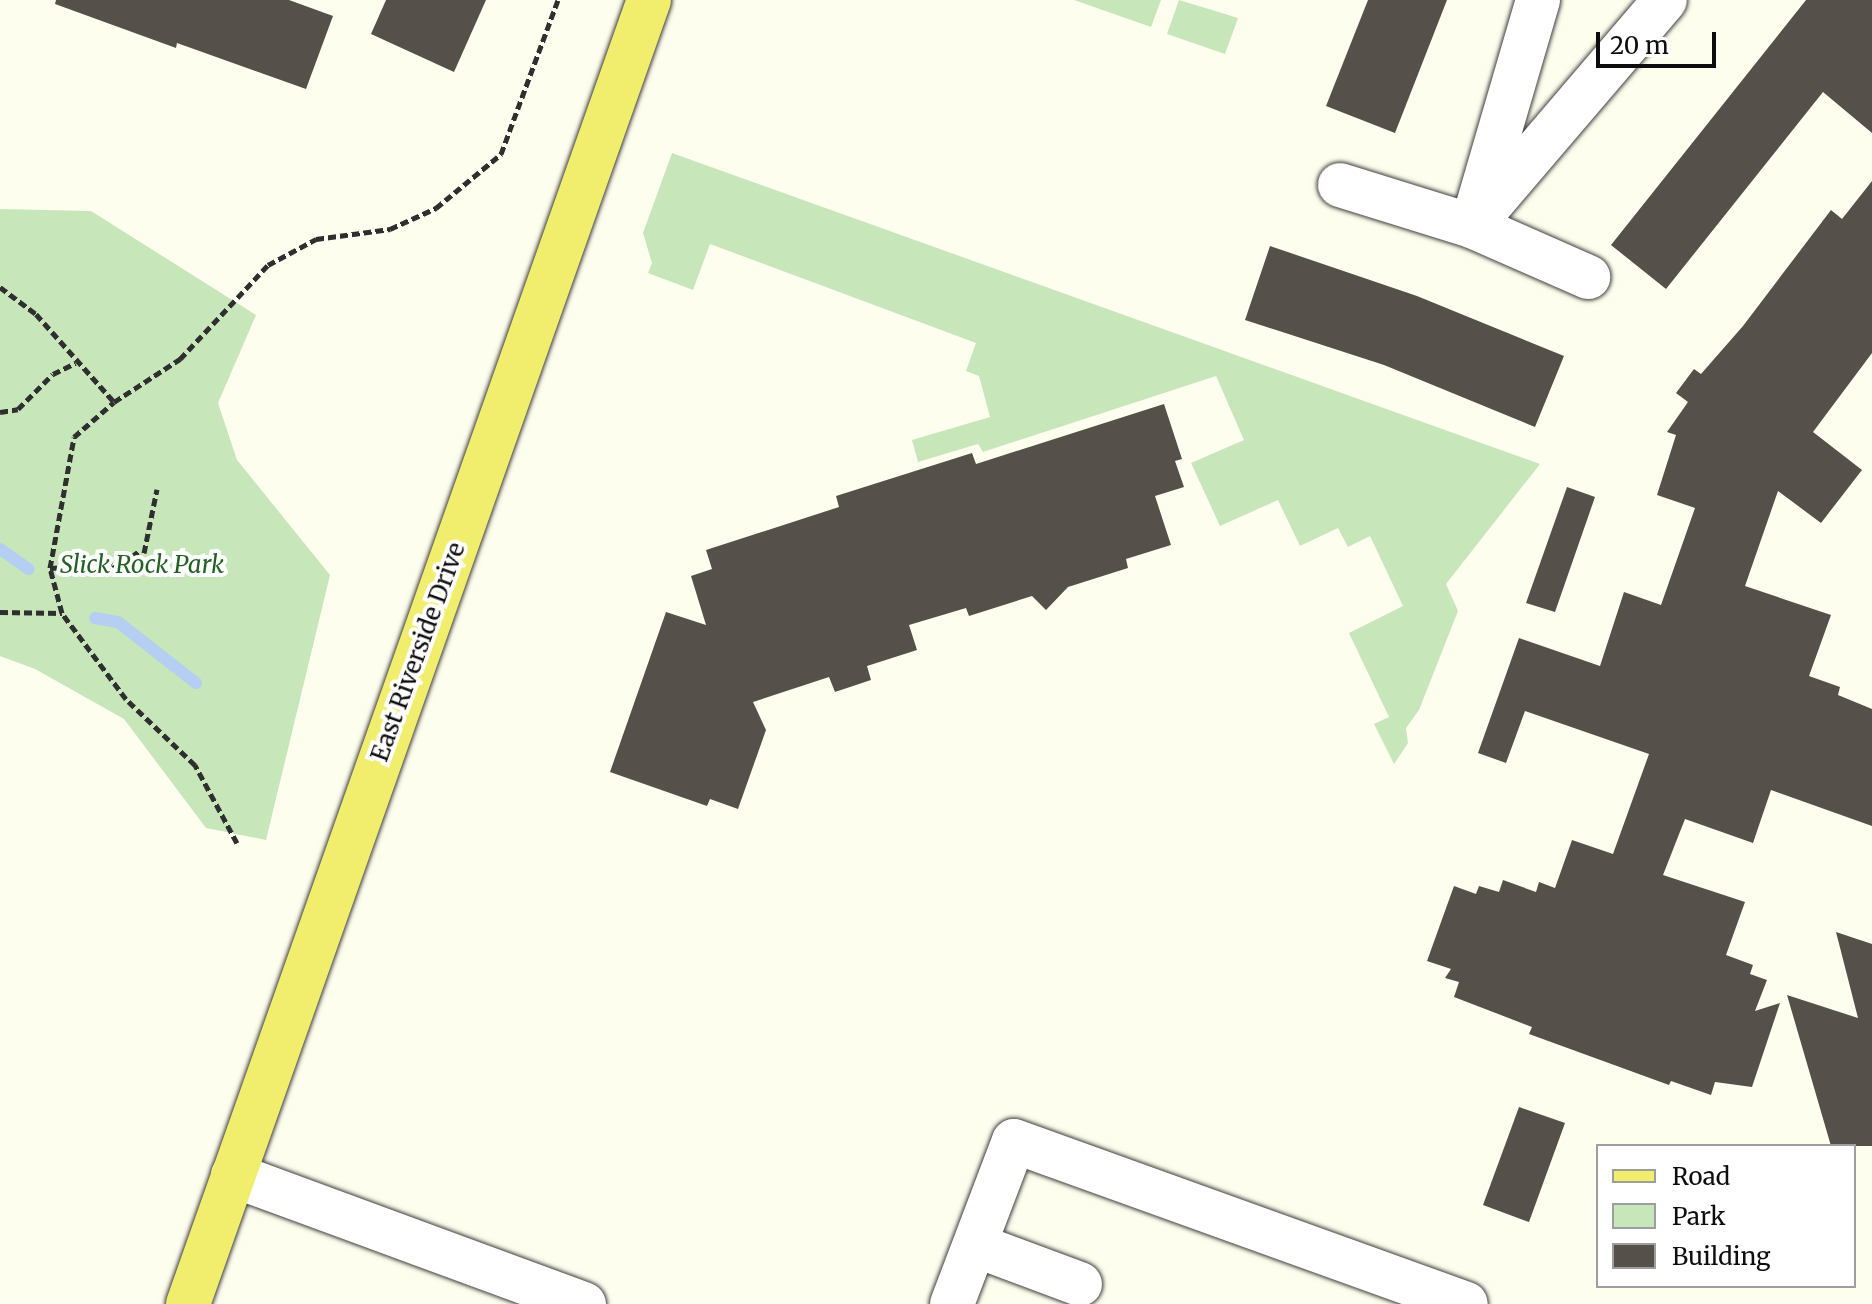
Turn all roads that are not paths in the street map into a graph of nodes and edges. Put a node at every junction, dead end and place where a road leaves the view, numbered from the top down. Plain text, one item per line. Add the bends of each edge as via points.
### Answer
1 (649, 0) edge
2 (1538, 0) edge
3 (1665, 0) edge
4 (1340, 185) dead end
5 (1472, 226) junction
6 (1588, 277) dead end
7 (233, 1175) junction
8 (975, 1245) junction
9 (1080, 1284) dead end
10 (188, 1304) edge
11 (584, 1304) edge
12 (952, 1304) edge
13 (1466, 1304) edge

1 - 7 main road, East Riverside Drive
2 - 5 lane
3 - 5 lane
4 - 5 lane
5 - 6 lane
7 - 10 main road, East Riverside Drive
7 - 11 lane
8 - 9 lane
8 - 12 lane
8 - 13 lane via 1014,1141

